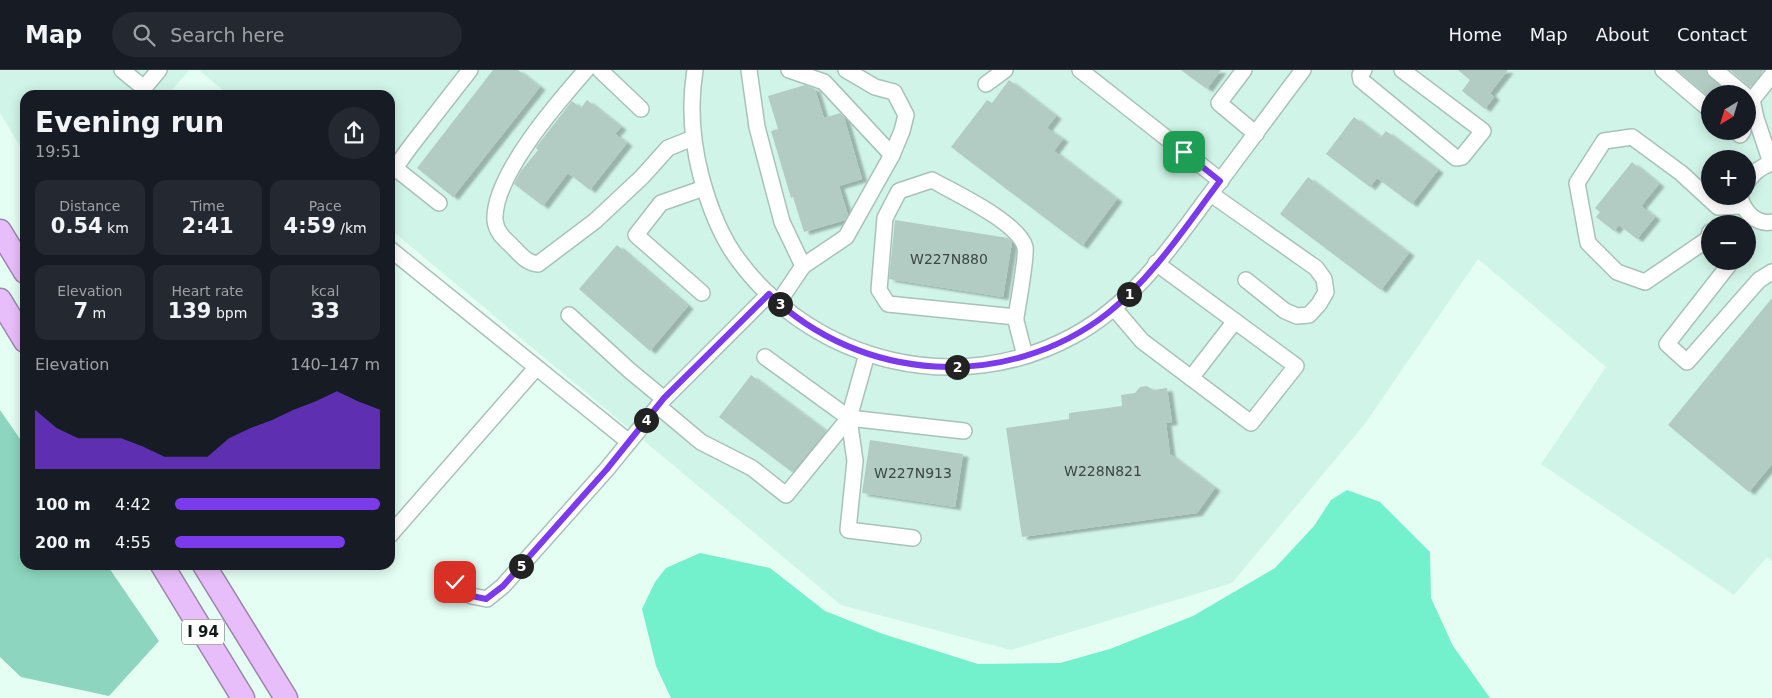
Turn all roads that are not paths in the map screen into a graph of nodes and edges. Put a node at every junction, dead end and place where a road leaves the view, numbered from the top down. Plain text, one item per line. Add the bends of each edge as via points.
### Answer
1 (122, 70) edge
2 (159, 70) edge
3 (470, 70) edge
4 (586, 70) edge
5 (600, 70) edge
6 (695, 70) edge
7 (749, 70) edge
8 (789, 70) edge
9 (846, 70) edge
10 (1005, 70) edge
11 (1080, 70) edge
12 (1244, 70) edge
13 (1303, 70) edge
14 (1364, 70) edge
15 (1402, 70) edge
16 (1663, 70) edge
17 (1715, 70) edge
18 (1772, 75) edge
19 (986, 84) dead end
20 (1733, 85) edge
21 (1756, 90) edge
22 (1701, 102) edge
23 (641, 109) dead end
24 (1756, 130) edge
25 (1256, 134) junction
26 (693, 138) junction
27 (892, 155) junction
28 (1772, 163) edge
29 (1756, 172) edge
30 (1220, 181) junction
31 (704, 188) junction
32 (1210, 194) junction
33 (438, 203) dead end
34 (1726, 205) edge
35 (1718, 207) junction
36 (1716, 215) edge
37 (1772, 222) edge
38 (1756, 224) edge
39 (0, 231) edge
40 (1701, 244) edge
41 (395, 253) edge
42 (20, 264) edge
43 (1156, 264) junction
44 (803, 266) junction
45 (1725, 270) edge
46 (1772, 272) edge
47 (1246, 280) dead end
48 (702, 292) dead end
49 (774, 298) junction
50 (0, 300) edge
51 (1114, 308) junction
52 (569, 316) dead end
53 (1016, 317) junction
54 (1235, 321) junction
55 (20, 333) edge
56 (868, 354) junction
57 (765, 356) dead end
58 (1025, 356) junction
59 (536, 368) junction
60 (1191, 378) junction
61 (661, 402) junction
62 (849, 418) junction
63 (964, 431) dead end
64 (629, 442) junction
65 (395, 529) edge
66 (913, 538) dead end
67 (165, 570) edge
68 (207, 570) edge
69 (455, 582) dead end
70 (243, 698) edge
71 (286, 698) edge

1 - 2 street via 144,88
3 - 33 street via 396,168
4 - 26 street via 531,139 498,200 495,220 499,234 530,263 538,264 595,221 668,148
5 - 23 street
6 - 26 street via 691,102
7 - 44 street via 757,127 782,222
8 - 27 street via 824,82
9 - 27 street via 875,87 894,92 906,115
10 - 19 street
11 - 30 street
12 - 25 street via 1219,103
13 - 25 street
14 - 15 street via 1361,80 1456,158 1462,157 1483,131
16 - 22 street
17 - 20 street
18 - 21 street
24 - 28 street
25 - 30 street
26 - 31 street
27 - 44 street via 846,237
28 - 29 street
30 - 32 street
31 - 48 street via 661,203 636,235
31 - 49 street via 730,247 754,279
32 - 43 street
32 - 47 street via 1316,268 1324,279 1326,292 1309,315 1297,316 1285,311
34 - 35 street
35 - 36 street
35 - 40 street via 1681,173 1632,137 1604,141 1577,183 1588,243 1617,272 1645,282
37 - 38 street
39 - 42 highway
41 - 59 street
43 - 51 street
43 - 54 street
44 - 49 street
45 - 46 street via 1667,344 1687,362 1759,280
49 - 56 street via 819,332
49 - 61 street
50 - 55 highway
51 - 58 street via 1075,335
51 - 60 street via 1142,341
52 - 61 street
53 - 53 street via 1025,248 1018,235 1003,221 932,180 899,191 885,218 879,290 888,304
53 - 58 street
54 - 60 street
54 - 60 street via 1296,366 1251,423
56 - 58 street via 953,368 1000,363
56 - 62 street
57 - 62 street
59 - 64 street
59 - 65 street
61 - 62 street via 701,442 752,468 786,495
61 - 64 street
62 - 63 street
62 - 66 street via 855,461 848,530
64 - 69 street via 498,590 486,599 472,596
67 - 70 highway, I 94
68 - 71 highway, I 94

